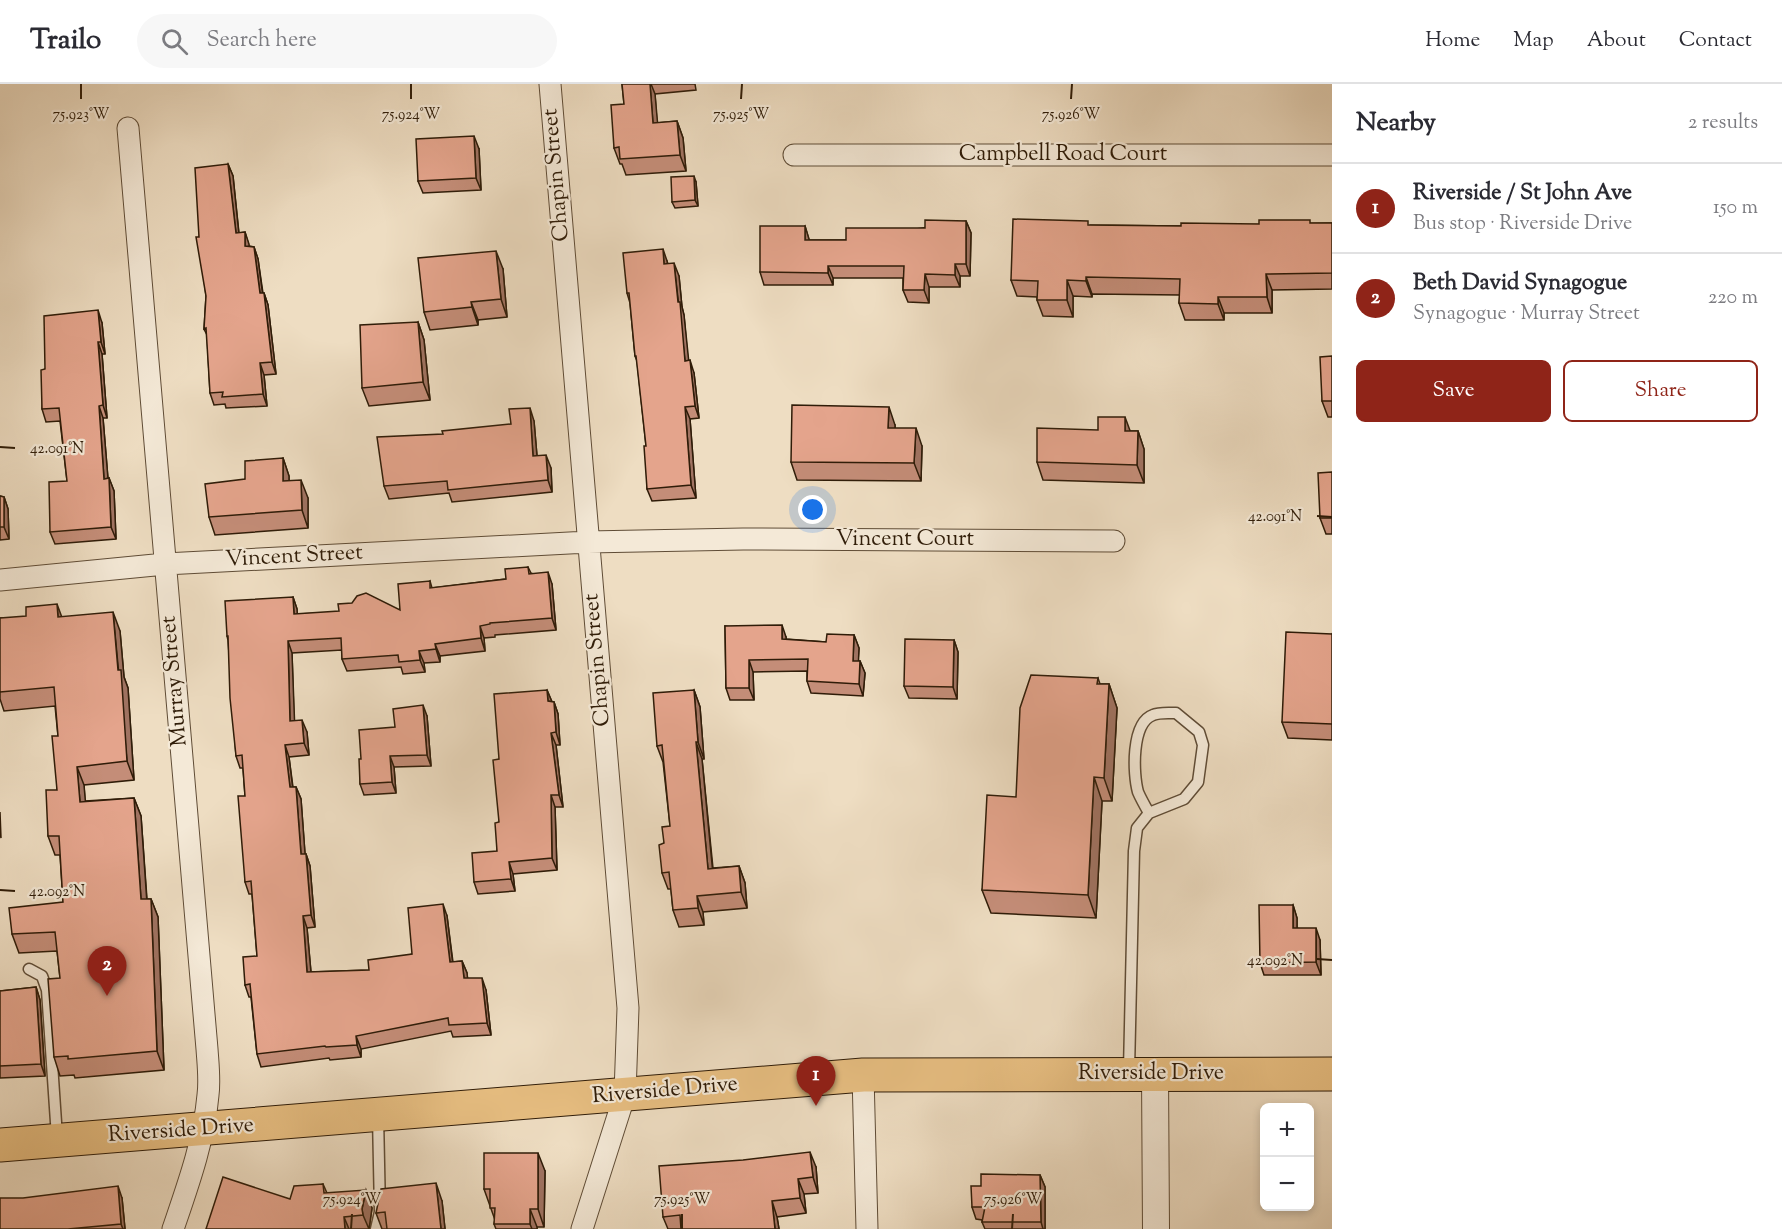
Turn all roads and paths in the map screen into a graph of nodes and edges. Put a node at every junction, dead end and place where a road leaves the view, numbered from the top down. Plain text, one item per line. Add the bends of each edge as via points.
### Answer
1 (550, 84) edge
2 (128, 128) dead end
3 (794, 155) dead end
4 (1332, 155) edge
5 (1114, 541) dead end
6 (588, 542) junction
7 (165, 564) junction
8 (0, 580) edge
9 (1149, 813) junction
10 (29, 969) dead end
11 (1142, 1074) junction
12 (1332, 1074) edge
13 (863, 1075) junction
14 (625, 1094) junction
15 (378, 1116) junction
16 (203, 1129) junction
17 (58, 1141) junction
18 (0, 1145) edge
19 (173, 1229) edge
20 (376, 1229) edge
21 (582, 1229) edge
22 (867, 1229) edge
23 (1156, 1229) edge

1 - 6 street, Chapin Street
2 - 7 street, Murray Street
3 - 4 street, Campbell Road Court
5 - 6 street, Vincent Court
6 - 7 street, Vincent Street
6 - 14 street, Chapin Street via 628,1008
7 - 8 street, Vincent Street
7 - 16 street, Murray Street via 207,1049 209,1093
9 - 9 lane via 1184,799 1198,783 1203,745 1199,732 1176,713 1154,714 1144,721 1138,735 1135,774
9 - 11 lane via 1137,828 1134,851
10 - 17 lane via 42,976 47,990
11 - 12 main road, Riverside Drive
11 - 13 main road, Riverside Drive
11 - 23 street
13 - 14 main road, Riverside Drive
13 - 22 street
14 - 15 main road, Riverside Drive
14 - 21 street, Chapin Street
15 - 16 main road, Riverside Drive
15 - 20 lane via 380,1212
16 - 17 main road, Riverside Drive
16 - 19 street, Murray Street
17 - 18 main road, Riverside Drive

